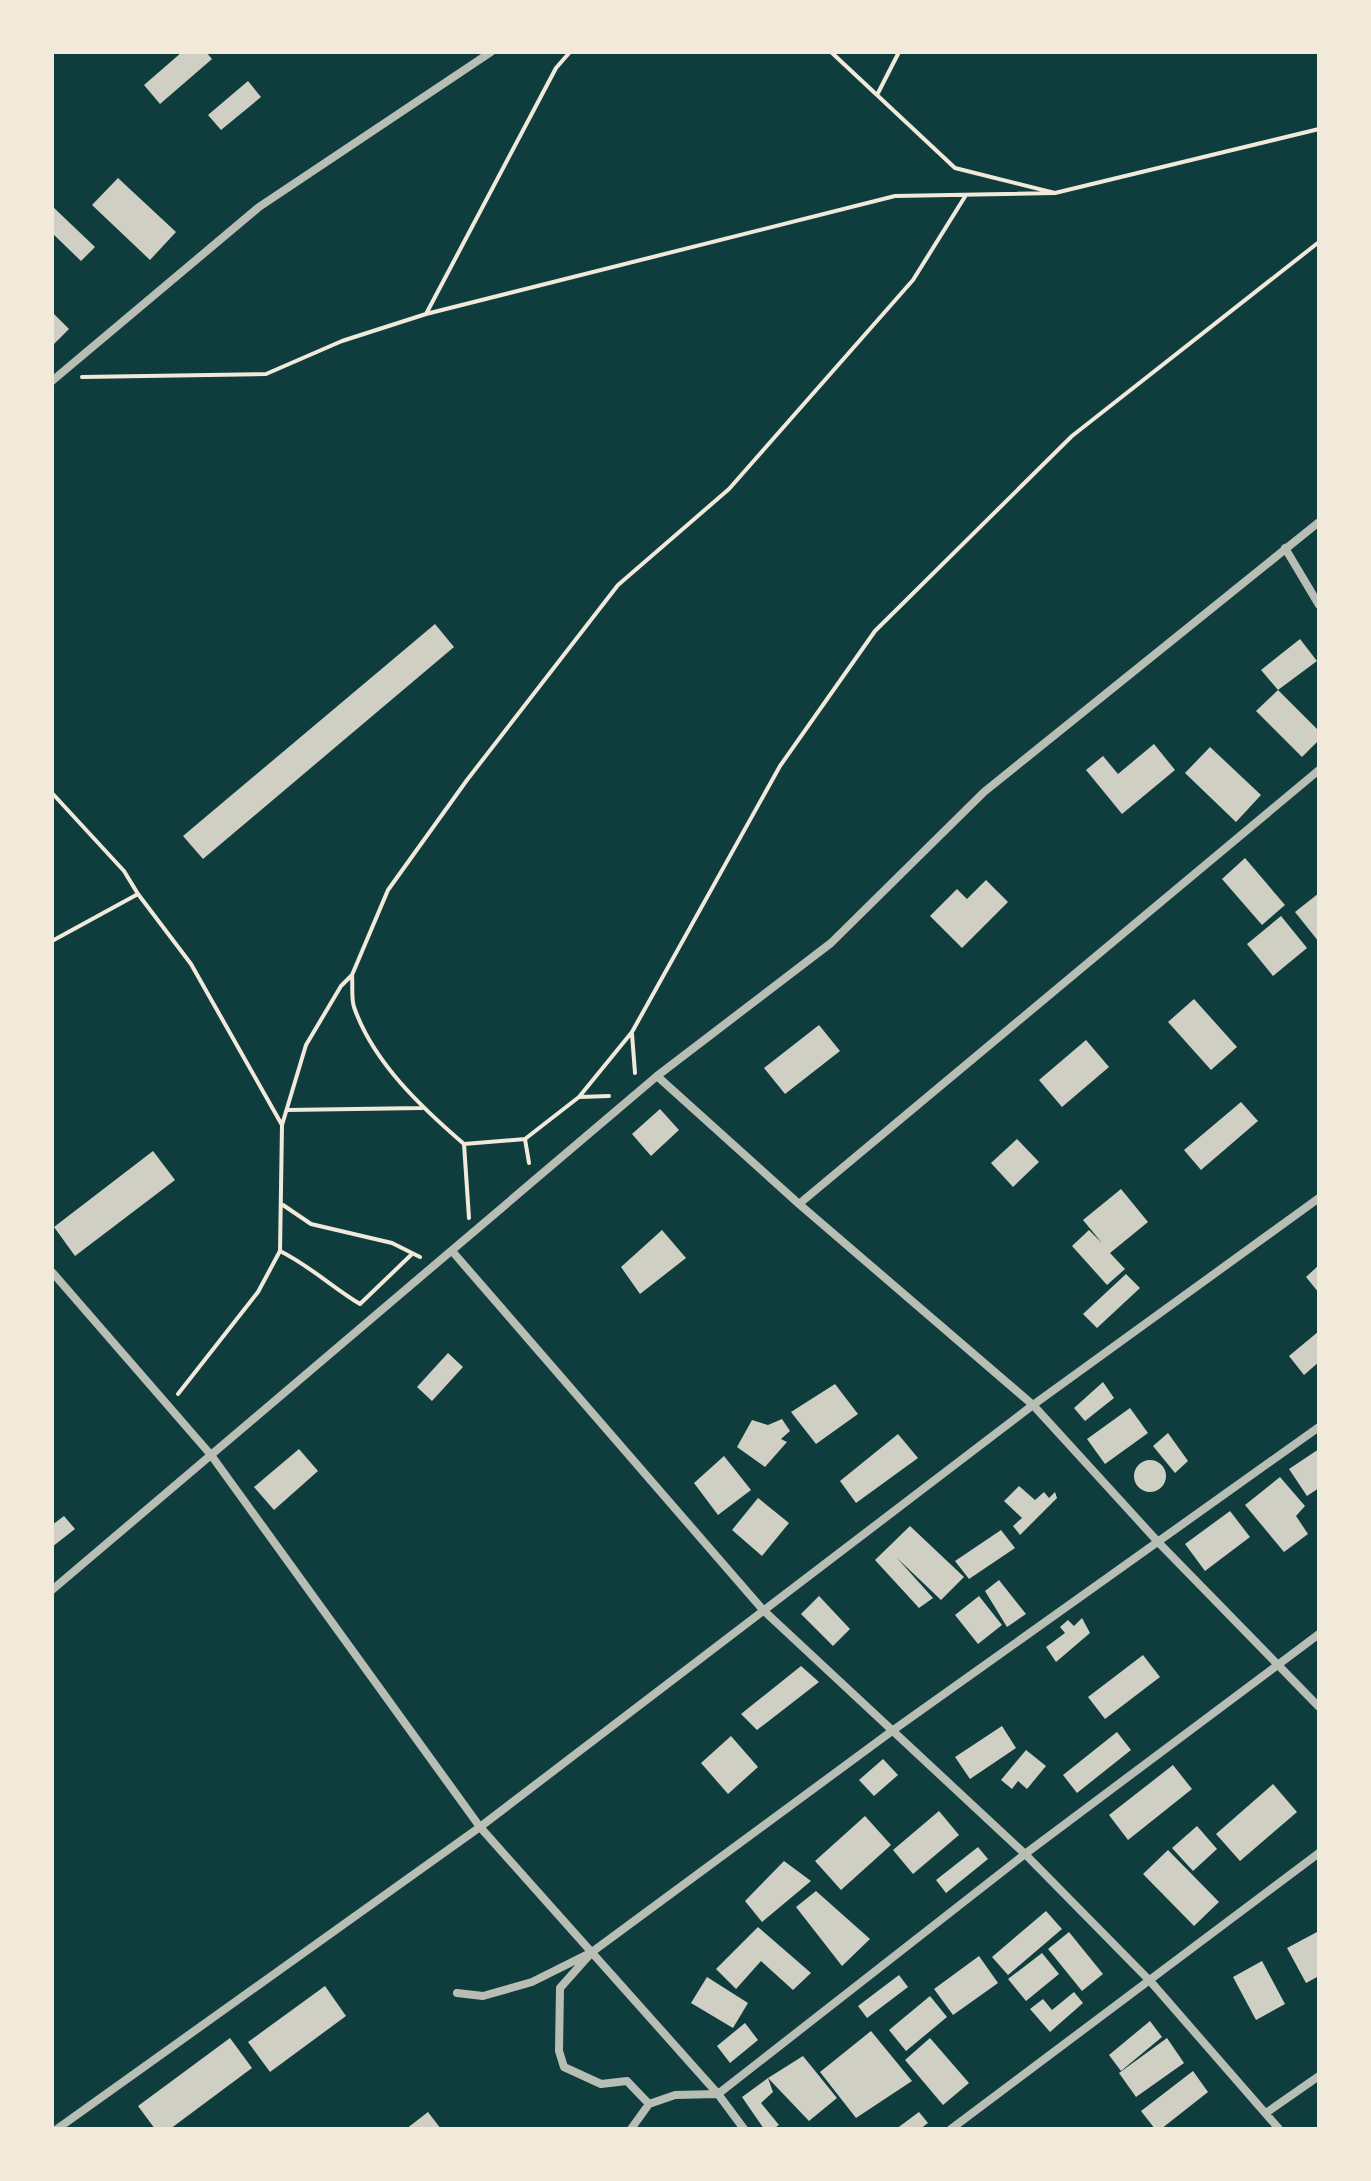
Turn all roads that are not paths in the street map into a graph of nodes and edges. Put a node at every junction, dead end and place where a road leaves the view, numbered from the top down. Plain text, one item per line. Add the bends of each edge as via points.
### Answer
1 (491, 52) edge
2 (54, 379) edge
3 (1319, 522) edge
4 (1285, 548) junction
5 (1319, 605) edge
6 (1319, 770) edge
7 (657, 1076) junction
8 (1319, 1198) edge
9 (799, 1204) junction
10 (452, 1251) junction
11 (52, 1274) edge
12 (1033, 1405) junction
13 (1319, 1427) edge
14 (211, 1455) junction
15 (1159, 1543) junction
16 (52, 1590) edge
17 (763, 1610) junction
18 (1319, 1634) edge
19 (1277, 1665) junction
20 (1319, 1707) edge
21 (892, 1731) junction
22 (480, 1827) junction
23 (1319, 1853) edge
24 (1025, 1854) junction
25 (592, 1952) junction
26 (1151, 1982) junction
27 (457, 1993) dead end
28 (1319, 2076) edge
29 (718, 2094) junction
30 (649, 2104) junction
31 (1266, 2113) junction
32 (57, 2129) edge
33 (631, 2129) edge
34 (744, 2129) edge
35 (951, 2129) edge
36 (1279, 2129) edge

1 - 2 street via 259,207
3 - 4 street
4 - 5 street
4 - 7 street via 984,792 831,943
6 - 9 street
7 - 9 street
7 - 10 street
8 - 12 street
9 - 12 street
10 - 14 street
10 - 17 street
11 - 14 street
12 - 15 street
12 - 17 street
13 - 15 street
14 - 16 street
14 - 22 street
15 - 19 street
15 - 21 street
17 - 21 street
17 - 22 street
18 - 19 street
19 - 20 street
19 - 24 street
21 - 24 street
21 - 25 street
22 - 25 street
22 - 32 street
23 - 26 street
24 - 26 street
24 - 29 street
25 - 27 street via 532,1982 483,1996
25 - 29 street
25 - 30 street via 560,1988 564,2067 601,2084 627,2081
26 - 31 street
26 - 35 street
28 - 31 street
29 - 30 street via 675,2095
29 - 34 street
30 - 33 street
31 - 36 street

